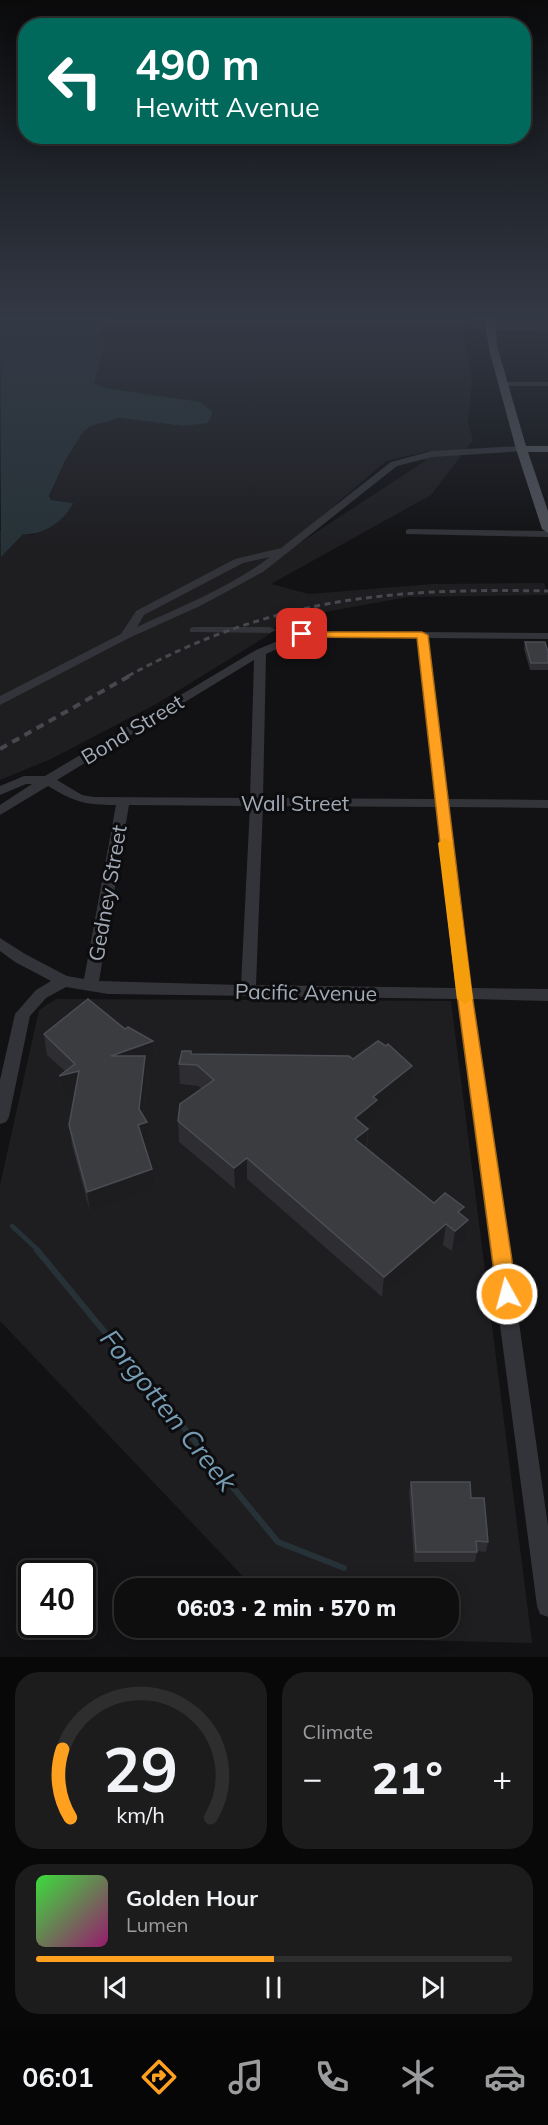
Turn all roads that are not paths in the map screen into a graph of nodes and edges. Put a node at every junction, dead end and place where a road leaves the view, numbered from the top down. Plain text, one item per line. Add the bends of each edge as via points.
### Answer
1 (506, 393) edge
2 (521, 449) junction
3 (548, 449) edge
4 (548, 531) edge
5 (409, 532) dead end
6 (284, 550) junction
7 (175, 595) junction
8 (196, 604) junction
9 (194, 630) dead end
10 (270, 630) dead end
11 (422, 635) junction
12 (125, 636) junction
13 (548, 636) edge
14 (260, 652) junction
15 (0, 701) edge
16 (47, 780) junction
17 (0, 791) edge
18 (123, 801) junction
19 (256, 803) junction
20 (441, 803) junction
21 (548, 804) edge
22 (0, 811) edge
23 (0, 944) edge
24 (64, 981) junction
25 (91, 985) junction
26 (248, 990) junction
27 (464, 994) junction
28 (548, 995) edge
29 (0, 1117) edge
30 (548, 1606) edge

1 - 2 main road
2 - 3 main road
2 - 4 main road
2 - 6 street via 432,454 394,464
4 - 5 street
6 - 7 street via 239,561
6 - 8 street via 259,570
7 - 8 street
7 - 12 street via 140,613
8 - 12 street
9 - 10 street
11 - 13 street
11 - 14 street, Bond Street via 302,634
11 - 20 street
12 - 15 street
14 - 16 street, Bond Street
14 - 19 street
16 - 17 street, Bond Street via 24,780
16 - 18 street, Wall Street via 78,798
16 - 22 street
18 - 19 street, Wall Street
18 - 25 street, Gedney Street
19 - 20 street, Wall Street
19 - 26 street
20 - 21 street, Wall Street
20 - 27 street
23 - 24 street, Pacific Avenue
24 - 25 street, Pacific Avenue
24 - 29 street via 41,994 23,1014
25 - 26 street, Pacific Avenue
26 - 27 street, Pacific Avenue
27 - 28 street, Pacific Avenue
27 - 30 street

